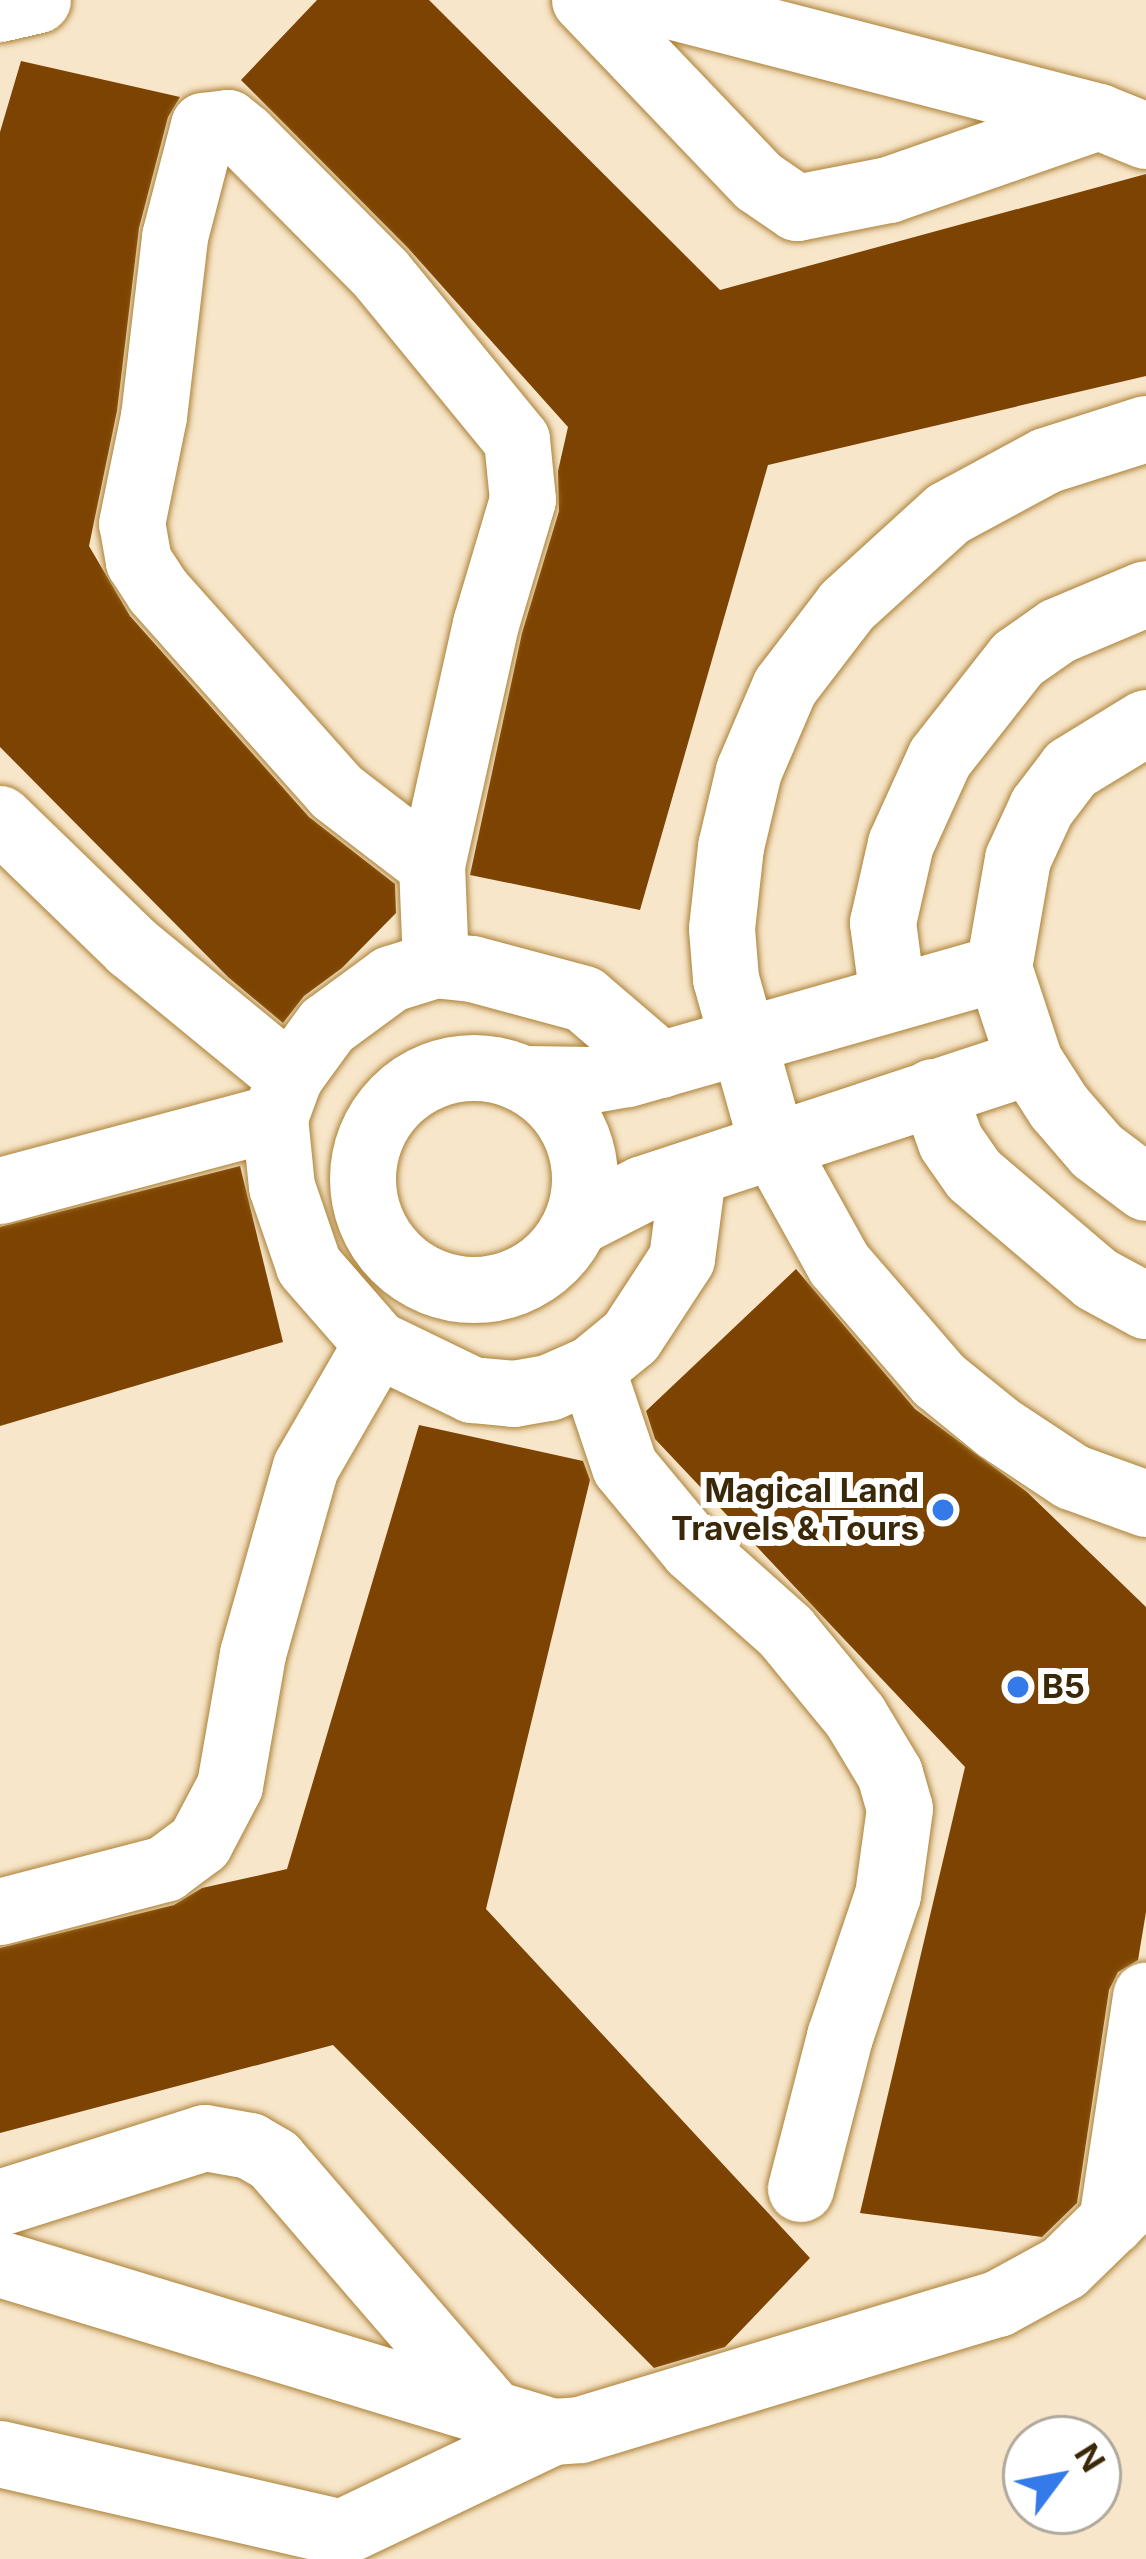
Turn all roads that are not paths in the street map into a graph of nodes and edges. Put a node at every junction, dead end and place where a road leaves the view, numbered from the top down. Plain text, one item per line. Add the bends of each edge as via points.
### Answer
1 (38, 0) edge
2 (585, 0) edge
3 (647, 0) edge
4 (0, 9) edge
5 (1131, 123) edge
6 (1146, 429) edge
7 (1146, 594) edge
8 (1146, 723) edge
9 (0, 819) edge
10 (432, 865) junction
11 (436, 965) junction
12 (999, 968) junction
13 (892, 998) junction
14 (743, 1042) junction
15 (1030, 1062) junction
16 (661, 1064) junction
17 (525, 1079) junction
18 (933, 1092) junction
19 (282, 1098) junction
20 (772, 1143) junction
21 (693, 1174) junction
22 (1146, 1188) edge
23 (0, 1191) edge
24 (577, 1222) junction
25 (1146, 1306) edge
26 (377, 1344) junction
27 (592, 1369) junction
28 (1146, 1504) edge
29 (0, 1912) edge
30 (1146, 1996) edge
31 (801, 2189) dead end
32 (0, 2203) edge
33 (1129, 2205) edge
34 (0, 2264) edge
35 (490, 2410) junction
36 (554, 2432) junction
37 (0, 2454) edge

1 - 4 street
2 - 5 street via 759,182 797,208
3 - 5 street
6 - 14 street via 1046,461 948,514 847,606 784,687 749,771 731,847 722,929
7 - 13 street via 1058,631 1018,659 940,758 901,844 888,902
8 - 12 street via 1071,769 1042,808 1018,859
9 - 19 street
10 - 10 street via 337,792 139,562 132,524 175,237 204,126 228,123 290,182 381,274 517,440 523,500
10 - 11 street
11 - 16 street via 584,999
11 - 19 street via 391,979 327,1025
12 - 13 street
12 - 15 street
13 - 14 street
14 - 16 street
14 - 20 street
15 - 18 street
15 - 22 street via 1096,1151
16 - 17 street via 593,1080
17 - 24 street via 573,1126 585,1174
17 - 24 street via 460,1067 400,1094 365,1151 369,1216 409,1269 471,1291 535,1274
18 - 20 street
18 - 25 street via 950,1142 974,1175 1096,1279
19 - 23 street
19 - 26 street via 282,1187 309,1266
20 - 21 street
20 - 28 street via 839,1264 939,1380 1072,1477
21 - 24 street
21 - 27 street via 682,1259 632,1336
26 - 27 street via 472,1390 549,1388
26 - 29 street via 306,1467 253,1654 230,1786 200,1843 165,1869
27 - 31 street via 625,1467 692,1550 786,1631 855,1715 890,1774 900,1809 888,1895
30 - 33 street
32 - 35 street via 205,2138 250,2146 274,2160
33 - 36 street via 1064,2268 998,2304 620,2420
34 - 35 street
35 - 36 street
36 - 37 street via 341,2533

